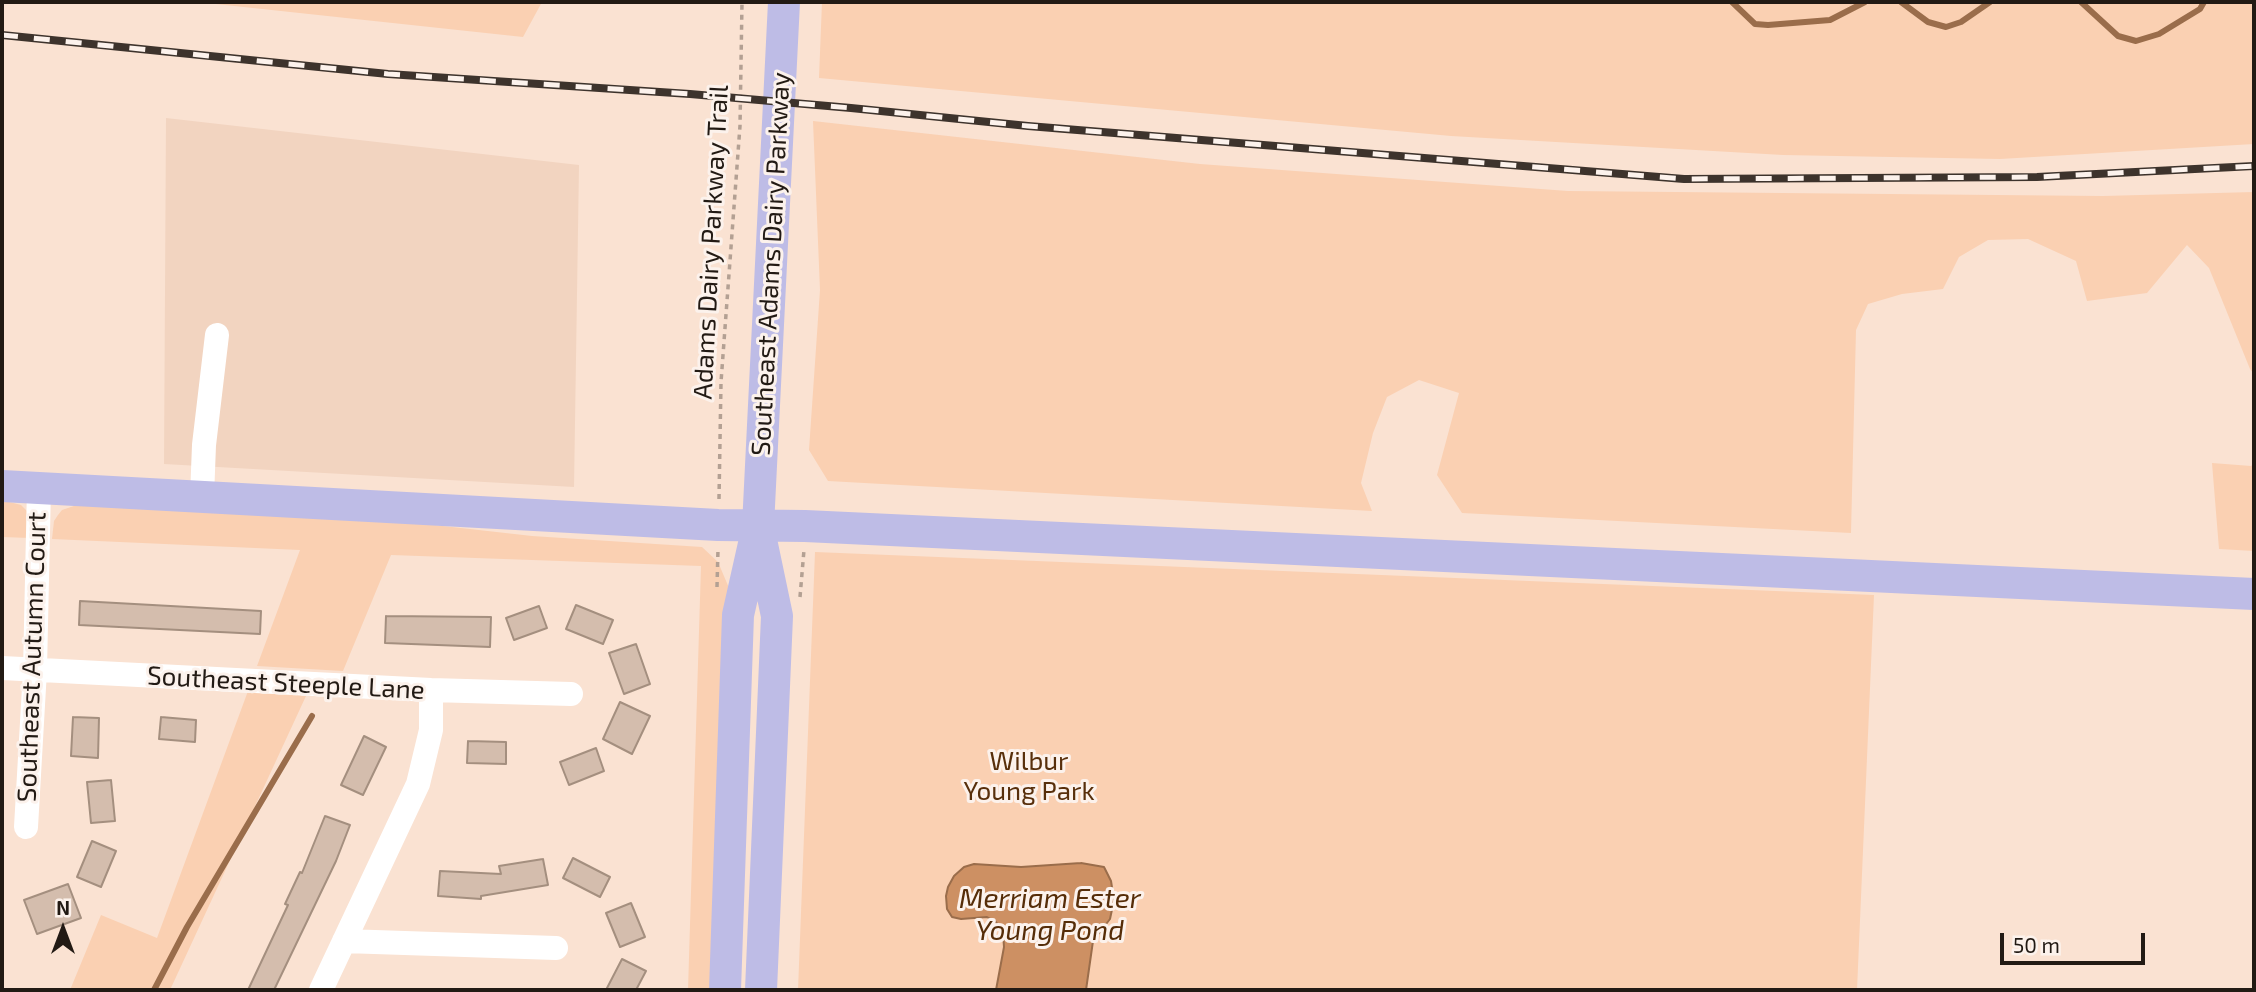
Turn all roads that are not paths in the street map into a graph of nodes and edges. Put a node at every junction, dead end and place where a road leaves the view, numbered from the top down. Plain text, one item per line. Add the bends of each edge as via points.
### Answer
1 (784, 2) edge
2 (218, 335) dead end
3 (2, 486) edge
4 (39, 488) junction
5 (202, 497) junction
6 (758, 526) junction
7 (2254, 594) edge
8 (2, 668) edge
9 (35, 670) junction
10 (431, 690) junction
11 (571, 694) dead end
12 (26, 827) dead end
13 (344, 941) junction
14 (556, 948) dead end
15 (321, 990) edge
16 (725, 990) edge
17 (761, 990) edge

1 - 6 main road, Southeast Adams Dairy Parkway
2 - 5 street
3 - 4 main road
4 - 5 main road
4 - 9 street, Southeast Autumn Court
5 - 6 main road
6 - 7 main road
6 - 16 main road, Southeast Adams Dairy Parkway via 738,615
6 - 17 main road, Southeast Adams Dairy Parkway via 777,616
8 - 9 street, Southeast Steeple Lane
9 - 10 street, Southeast Steeple Lane
9 - 12 street, Southeast Autumn Court
10 - 11 street, Southeast Steeple Lane
10 - 13 street via 431,730 418,784
13 - 14 street
13 - 15 street

